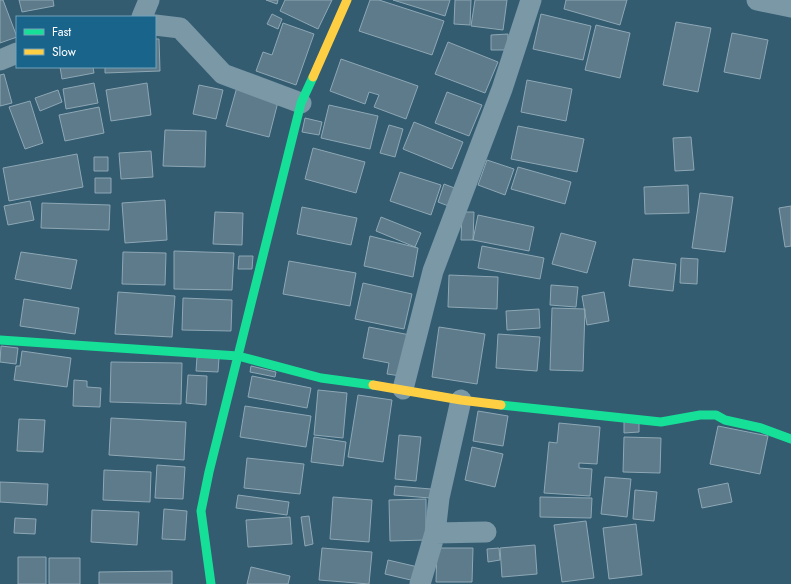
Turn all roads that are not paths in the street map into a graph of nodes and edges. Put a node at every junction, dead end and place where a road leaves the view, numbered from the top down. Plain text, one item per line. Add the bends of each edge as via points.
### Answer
1 (149, 0) edge
2 (347, 0) edge
3 (531, 0) edge
4 (757, 0) edge
5 (791, 7) edge
6 (142, 16) edge
7 (156, 25) edge
8 (16, 53) edge
9 (0, 60) edge
10 (301, 103) junction
11 (0, 340) edge
12 (238, 356) junction
13 (403, 389) junction
14 (461, 400) junction
15 (791, 439) edge
16 (486, 532) dead end
17 (435, 533) junction
18 (211, 584) edge
19 (420, 584) edge

1 - 6 street
2 - 10 street
3 - 13 street via 502,89 433,271
4 - 5 street
7 - 10 street via 180,28 223,74
8 - 9 street
10 - 12 street
11 - 12 street
12 - 13 street via 321,378
12 - 18 street via 201,511
13 - 14 street
14 - 15 street via 662,422 700,415 716,415 725,420 761,428
14 - 17 street via 439,498
16 - 17 street
17 - 19 street

